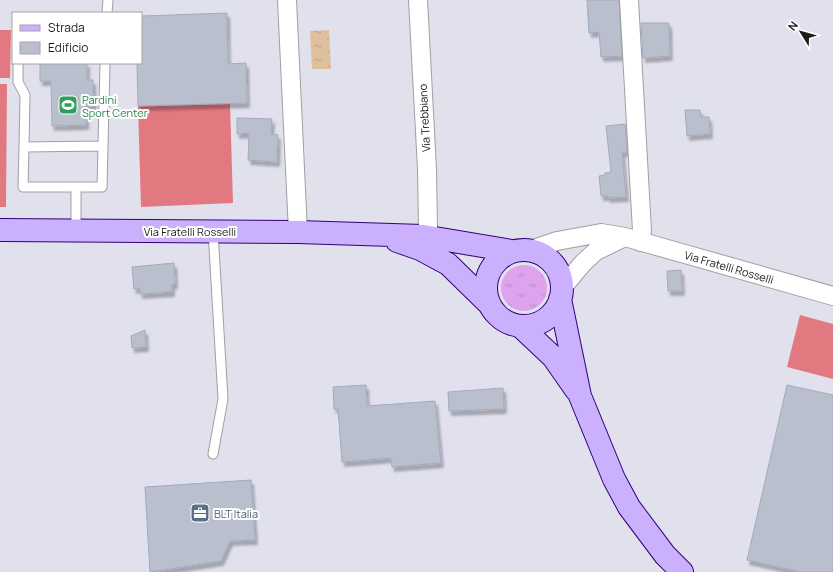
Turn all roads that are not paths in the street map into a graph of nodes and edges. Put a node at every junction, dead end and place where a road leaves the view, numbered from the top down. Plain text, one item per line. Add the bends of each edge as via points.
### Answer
1 (108, 0) edge
2 (287, 0) edge
3 (418, 0) edge
4 (629, 0) edge
5 (107, 12) edge
6 (18, 64) edge
7 (105, 64) edge
8 (103, 146) junction
9 (24, 147) junction
10 (76, 187) junction
11 (0, 230) edge
12 (76, 231) junction
13 (213, 231) junction
14 (298, 232) junction
15 (381, 235) junction
16 (423, 236) junction
17 (633, 239) junction
18 (522, 251) junction
19 (561, 294) junction
20 (833, 296) edge
21 (489, 304) junction
22 (520, 326) junction
23 (580, 396) junction
24 (213, 454) dead end
25 (682, 572) edge

1 - 5 lane
2 - 14 street
3 - 16 street, Via Trebbiano via 427,169 428,229
4 - 17 street via 642,231
6 - 9 lane via 18,82 25,95
7 - 8 lane
8 - 9 lane
8 - 10 lane via 102,187
9 - 10 lane via 23,187
10 - 12 lane
11 - 12 street, Via Fratelli Rosselli
12 - 13 street, Via Fratelli Rosselli
13 - 14 street, Via Fratelli Rosselli
13 - 24 lane via 223,399
14 - 15 street, Via Fratelli Rosselli
15 - 16 street, Via Fratelli Rosselli
15 - 21 street, Via Fratelli Rosselli via 420,249 448,264
16 - 18 street, Via Fratelli Rosselli
17 - 18 street, Via Fratelli Rosselli via 601,233
17 - 19 street via 596,251 583,263
17 - 20 street, Via Fratelli Rosselli
18 - 19 street via 541,254 553,264 561,278
18 - 21 street via 500,258 492,267 486,279
19 - 22 street via 555,310 545,320 533,325
19 - 23 street
21 - 22 street via 496,315 507,323
22 - 23 street via 553,358
23 - 25 street via 614,479 629,507 665,556

